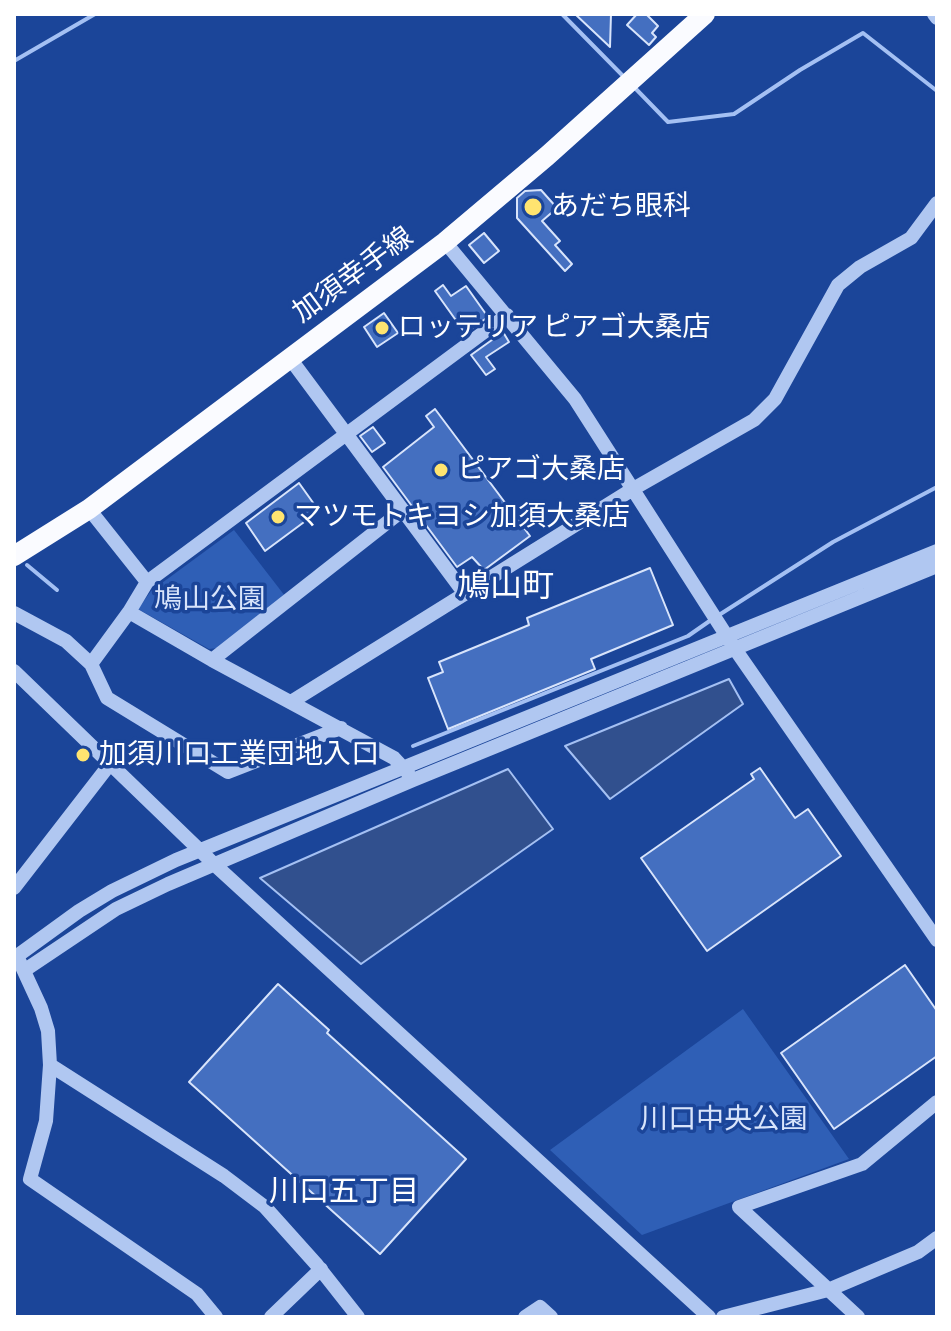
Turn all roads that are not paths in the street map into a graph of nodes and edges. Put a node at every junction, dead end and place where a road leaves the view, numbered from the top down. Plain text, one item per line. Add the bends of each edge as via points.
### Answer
1 (705, 14) edge
2 (937, 203) edge
3 (445, 242) junction
4 (507, 315) junction
5 (289, 357) junction
6 (347, 435) junction
7 (633, 489) junction
8 (89, 509) junction
9 (403, 510) junction
10 (937, 551) edge
11 (14, 556) edge
12 (937, 566) edge
13 (147, 582) junction
14 (465, 594) junction
15 (129, 612) junction
16 (14, 613) edge
17 (731, 643) junction
18 (212, 660) junction
19 (91, 664) junction
20 (14, 671) edge
21 (291, 702) junction
22 (341, 728) junction
23 (110, 764) junction
24 (409, 774) junction
25 (199, 850) junction
26 (215, 865) junction
27 (14, 888) edge
28 (937, 940) edge
29 (25, 970) junction
30 (50, 1065) junction
31 (937, 1102) edge
32 (937, 1238) edge
33 (321, 1269) junction
34 (828, 1290) junction
35 (216, 1317) edge
36 (271, 1317) edge
37 (358, 1317) edge
38 (525, 1317) edge
39 (551, 1317) edge
40 (709, 1317) edge
41 (723, 1317) edge
42 (858, 1317) edge

1 - 3 main road, 加須幸手線
2 - 7 street via 911,238 838,285 775,399 754,420
3 - 4 street
3 - 5 main road, 加須幸手線
4 - 6 street
4 - 7 street via 575,399
5 - 6 street
5 - 8 main road, 加須幸手線
6 - 9 street
6 - 13 street
7 - 14 street
7 - 17 street
8 - 11 main road, 加須幸手線
8 - 13 street
9 - 14 street
9 - 18 street
10 - 17 street
12 - 17 street
13 - 15 street
14 - 21 street
15 - 18 street
15 - 19 street
16 - 19 street via 66,641
17 - 24 street
17 - 28 street
18 - 21 street
19 - 22 street via 107,698 228,772
20 - 23 street
21 - 22 street
22 - 24 street via 394,758
23 - 25 street
23 - 27 street
24 - 25 street
24 - 26 street
25 - 26 street
25 - 29 street via 79,911 17,956
26 - 29 street via 116,909
26 - 40 street
29 - 30 street via 48,1031
30 - 33 street via 224,1176 265,1207
30 - 35 street via 46,1121 30,1179 197,1294
31 - 34 street via 862,1164 739,1207
32 - 34 street via 918,1252
33 - 36 street
33 - 37 street
34 - 41 street
34 - 42 street
38 - 39 street via 540,1307

